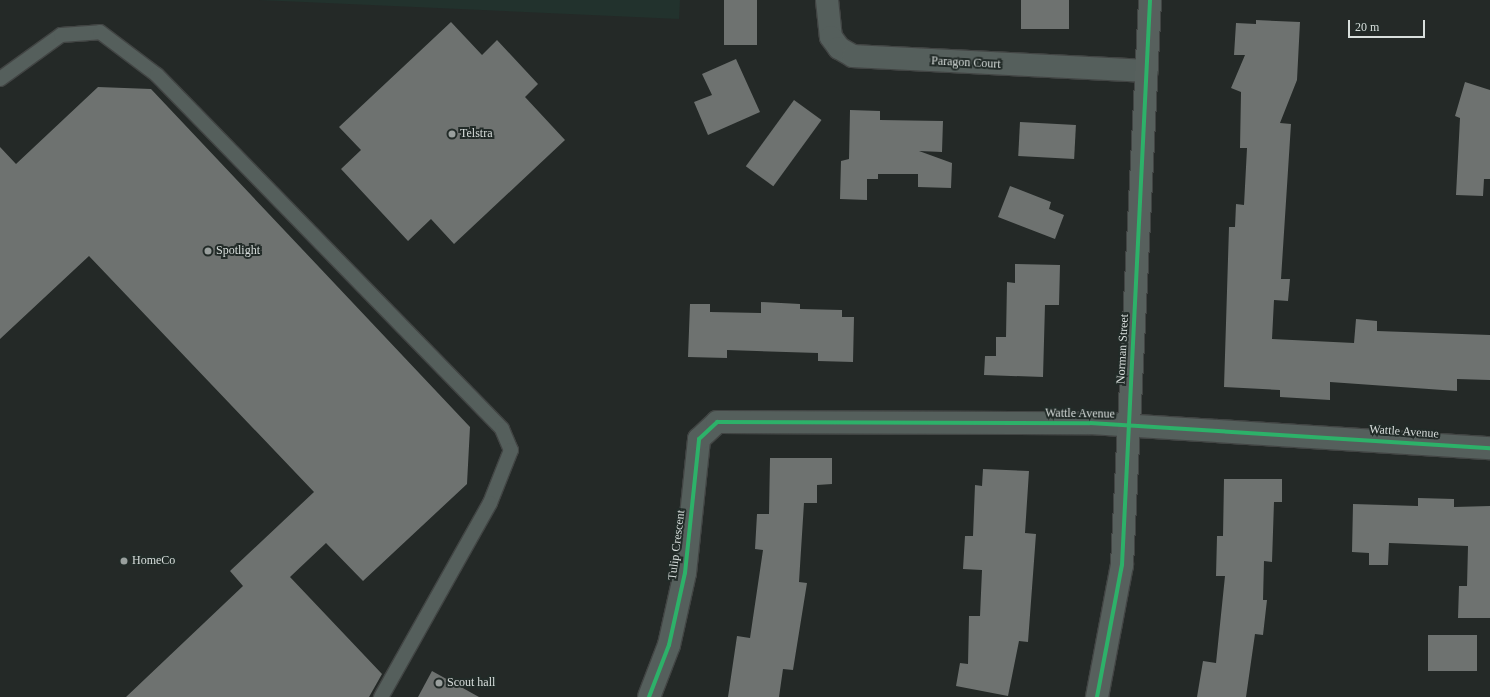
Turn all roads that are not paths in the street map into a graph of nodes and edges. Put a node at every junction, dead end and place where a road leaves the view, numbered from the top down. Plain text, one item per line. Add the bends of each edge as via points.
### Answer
1 (827, 0) edge
2 (1150, 0) edge
3 (1147, 71) junction
4 (0, 79) edge
5 (741, 423) joint
6 (1130, 425) junction
7 (1490, 448) edge
8 (381, 697) edge
9 (649, 697) edge
10 (1097, 697) edge

1 - 3 street, Paragon Court via 831,37 839,48 852,56
2 - 3 main road, Norman Street
3 - 6 main road, Norman Street
4 - 8 lane via 61,35 100,32 157,75 502,429 511,450 490,502
5 - 6 street, Wattle Avenue
5 - 9 street, Tulip Crescent via 717,422 699,439 685,573 669,645
6 - 7 street, Wattle Avenue
6 - 10 main road, Norman Street via 1122,565

